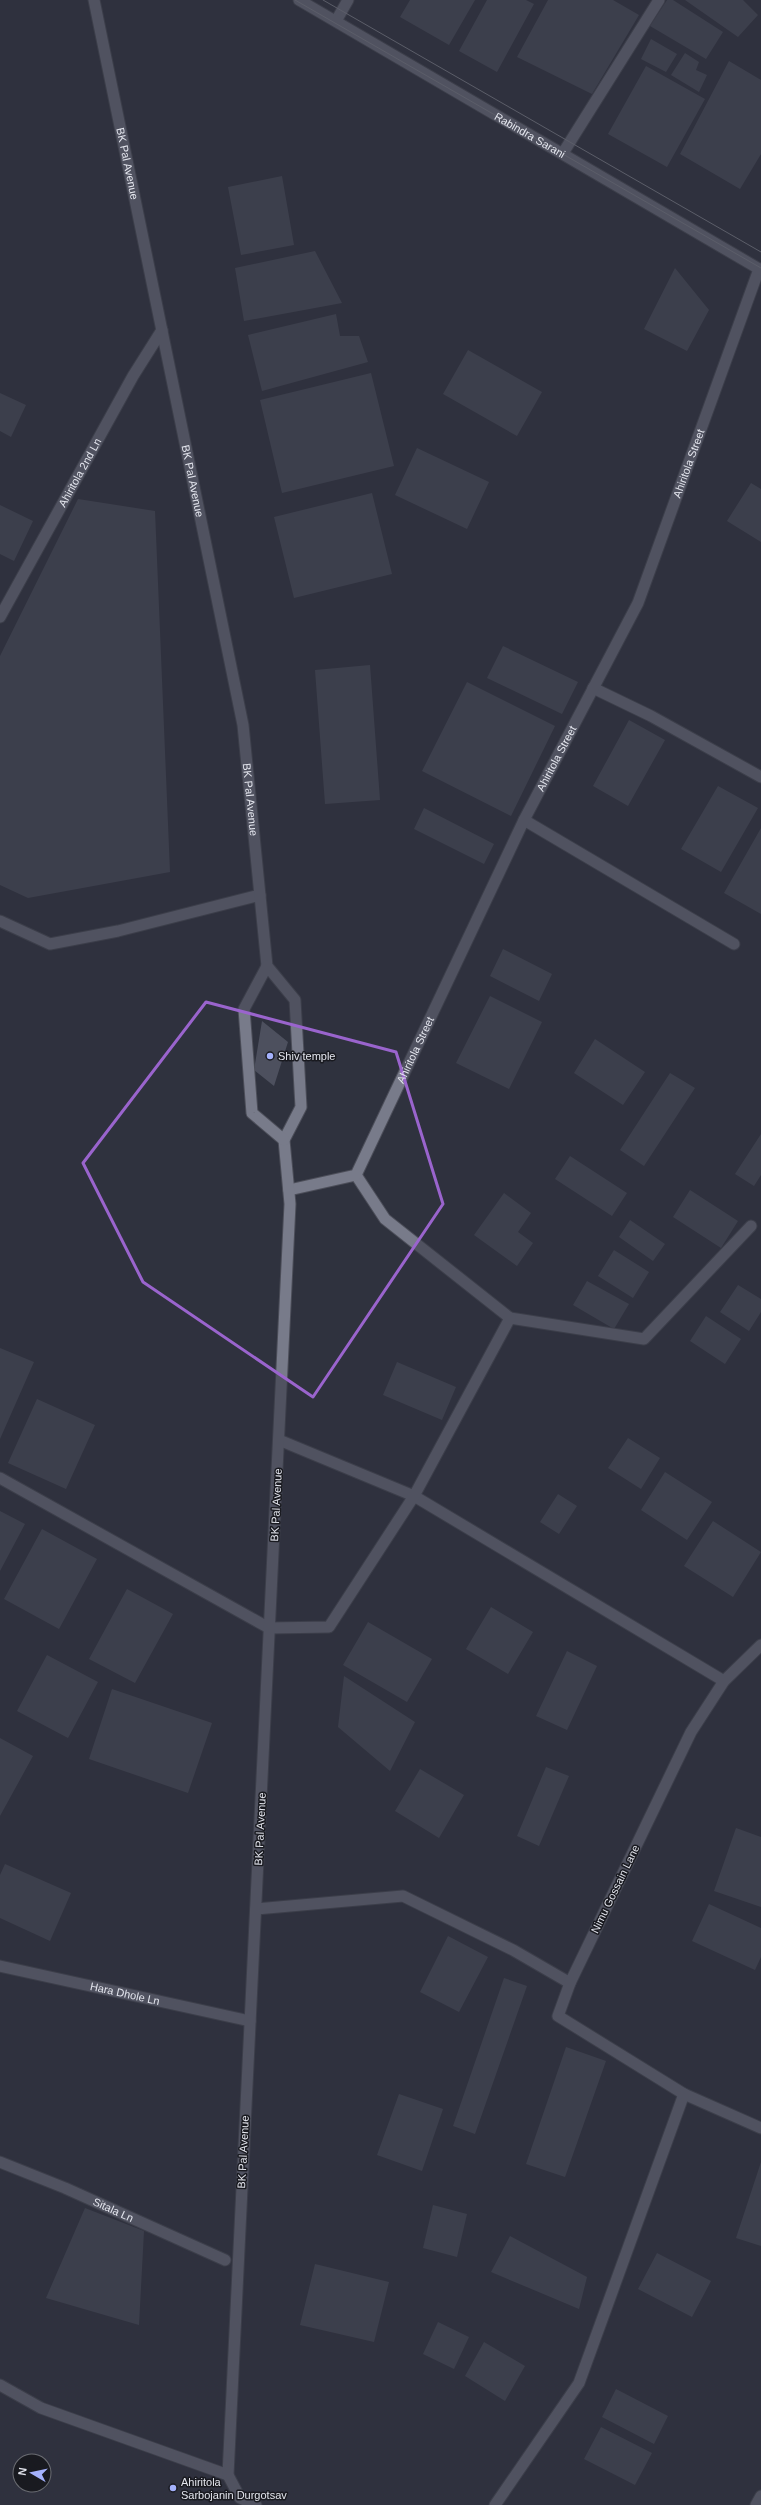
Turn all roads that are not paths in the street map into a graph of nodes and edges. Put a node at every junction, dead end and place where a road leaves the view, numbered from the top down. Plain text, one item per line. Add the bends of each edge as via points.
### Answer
1 (94, 0) edge
2 (299, 0) edge
3 (348, 0) edge
4 (659, 0) edge
5 (336, 21) junction
6 (563, 153) junction
7 (760, 269) edge
8 (162, 330) junction
9 (0, 617) edge
10 (594, 688) junction
11 (761, 778) edge
12 (524, 820) junction
13 (260, 895) junction
14 (0, 920) edge
15 (734, 944) dead end
16 (267, 966) junction
17 (284, 1140) junction
18 (356, 1175) junction
19 (289, 1190) junction
20 (751, 1226) dead end
21 (510, 1318) junction
22 (279, 1440) junction
23 (0, 1478) edge
24 (414, 1496) junction
25 (269, 1628) junction
26 (761, 1645) edge
27 (724, 1681) junction
28 (256, 1909) junction
29 (0, 1966) edge
30 (570, 1984) junction
31 (250, 2021) junction
32 (684, 2094) junction
33 (761, 2128) edge
34 (0, 2162) edge
35 (225, 2260) dead end
36 (0, 2385) edge
37 (228, 2475) junction
38 (761, 2496) edge
39 (238, 2502) edge
40 (256, 2505) edge
41 (495, 2505) edge
42 (756, 2505) edge

1 - 8 main road, BK Pal Avenue
2 - 5 main road, Rabindra Sarani
3 - 5 main road
4 - 6 main road
5 - 6 main road, Rabindra Sarani
6 - 7 main road, Rabindra Sarani
7 - 10 main road, Ahiritola Street via 638,604
8 - 9 main road, Ahiritola 2nd Ln via 133,376
8 - 13 main road, BK Pal Avenue via 243,725
10 - 11 main road via 651,716
10 - 12 main road, Ahiritola Street
12 - 15 main road
12 - 18 main road, Ahiritola Street
13 - 14 main road via 118,931 50,944
13 - 16 main road, BK Pal Avenue
16 - 17 main road via 295,1000 301,1107
16 - 17 main road via 244,1009 252,1113
17 - 19 main road, BK Pal Avenue
18 - 19 main road
18 - 21 main road via 385,1219
19 - 22 main road, BK Pal Avenue
20 - 21 main road via 644,1339
21 - 24 main road
22 - 24 main road
22 - 25 main road, BK Pal Avenue
23 - 25 main road
24 - 25 main road via 329,1627
24 - 27 main road
25 - 28 main road, BK Pal Avenue
26 - 27 main road, Nimu Gossain Lane
27 - 30 main road, Nimu Gossain Lane via 691,1732
28 - 30 main road via 403,1896 513,1950
28 - 31 main road, BK Pal Avenue
29 - 31 main road, Hara Dhole Ln
30 - 32 main road, Nimu Gossain Lane via 558,2016
31 - 37 main road, BK Pal Avenue
32 - 33 main road
32 - 41 main road via 579,2382
34 - 35 main road, Sitala Ln via 65,2188
36 - 37 main road via 41,2408
37 - 39 main road
38 - 42 main road
39 - 40 main road

